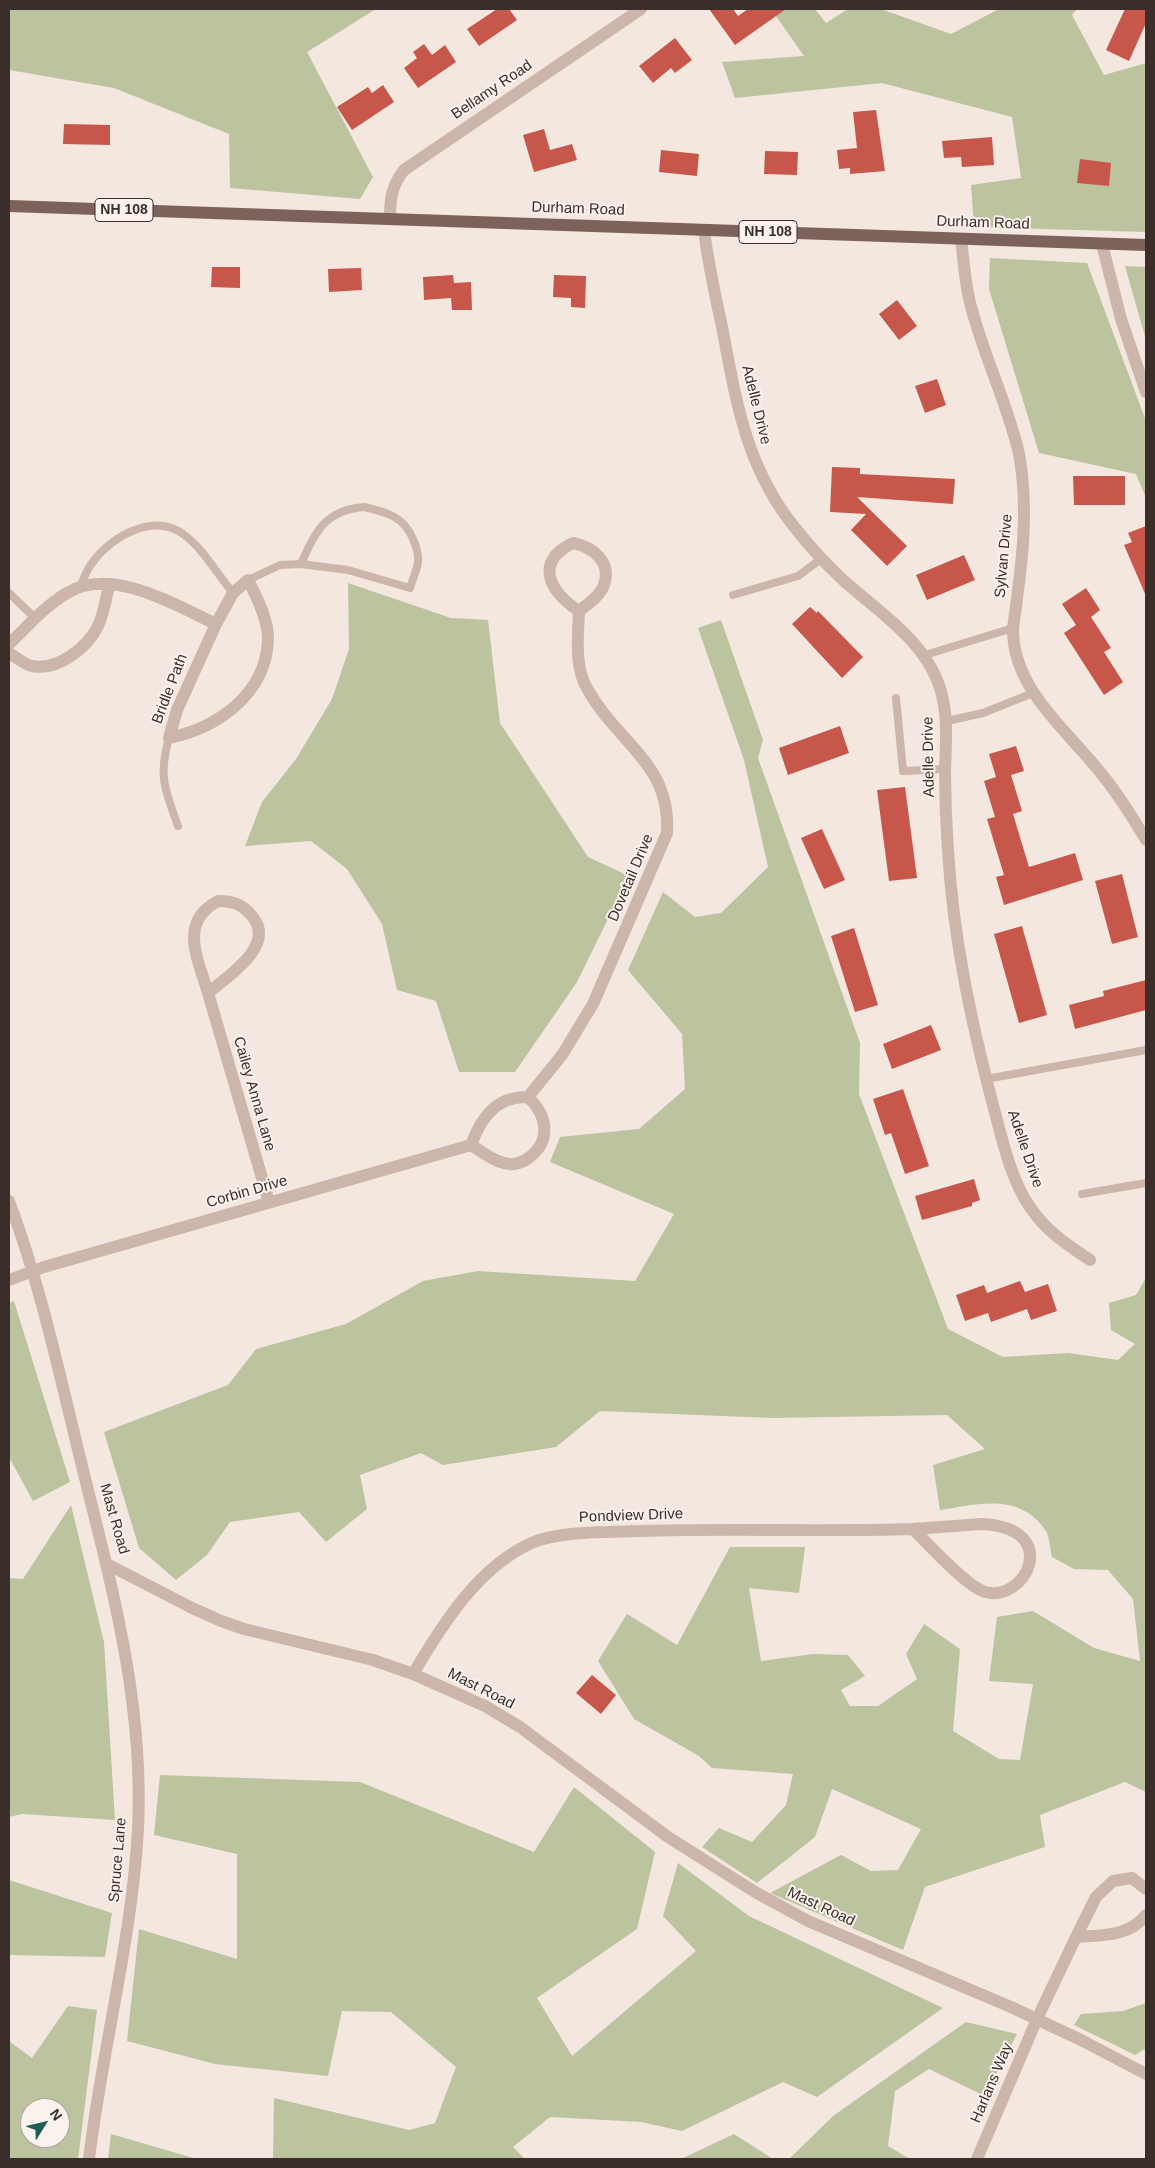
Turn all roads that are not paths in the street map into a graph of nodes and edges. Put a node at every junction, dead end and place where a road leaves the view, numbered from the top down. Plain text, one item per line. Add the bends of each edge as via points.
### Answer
1 (641, 9) edge
2 (9, 206) edge
3 (390, 218) junction
4 (704, 230) junction
5 (961, 239) junction
6 (1102, 244) junction
7 (1146, 245) edge
8 (1146, 392) edge
9 (821, 559) junction
10 (300, 564) junction
11 (248, 580) junction
12 (109, 585) junction
13 (80, 587) junction
14 (9, 593) edge
15 (233, 593) junction
16 (733, 595) dead end
17 (579, 612) junction
18 (36, 619) junction
19 (216, 624) junction
20 (1014, 628) junction
21 (9, 644) edge
22 (9, 653) edge
23 (925, 655) junction
24 (1033, 693) junction
25 (896, 698) dead end
26 (947, 721) junction
27 (169, 738) junction
28 (945, 769) junction
29 (178, 826) dead end
30 (1146, 840) edge
31 (208, 994) junction
32 (1146, 1050) edge
33 (986, 1079) junction
34 (528, 1098) junction
35 (471, 1145) junction
36 (1146, 1184) edge
37 (1082, 1194) dead end
38 (9, 1201) edge
39 (269, 1202) junction
40 (1090, 1260) dead end
41 (32, 1270) junction
42 (9, 1280) edge
43 (912, 1529) junction
44 (107, 1564) junction
45 (413, 1674) junction
46 (1146, 1889) edge
47 (1146, 1915) edge
48 (1076, 1937) junction
49 (1037, 2019) junction
50 (1146, 2074) edge
51 (89, 2159) edge
52 (977, 2159) edge

1 - 3 street, Bellamy Road via 404,170 390,195
2 - 3 main road, Durham Road / NH 108
3 - 4 main road, Durham Road / NH 108
4 - 5 main road, Durham Road / NH 108
4 - 9 street, Adelle Drive via 735,396 749,448 777,504
5 - 6 main road, Durham Road / NH 108
5 - 20 street, Sylvan Drive via 972,310 1009,419 1023,485 1024,528
6 - 7 main road, Durham Road / NH 108
6 - 8 street via 1121,319
9 - 16 lane via 798,576
9 - 23 street, Adelle Drive
10 - 10 lane via 348,570 410,588 418,561 410,532 400,520 386,512 364,507 336,513 323,523 312,537
10 - 11 lane via 280,565
11 - 15 street, Bridle Path
11 - 27 street, Bridle Path via 256,595 268,640 265,660 257,678 246,696 230,712 191,734
12 - 13 street
12 - 19 street via 143,592
12 - 22 street via 97,628 82,647 62,662 31,666
13 - 15 lane via 90,565 105,549 128,533 158,525 172,527 184,534
13 - 18 street via 60,598
14 - 18 lane
15 - 19 street, Bridle Path
17 - 17 street via 596,598 604,585 606,569 599,555 586,545 573,543 560,549 553,558 550,571 552,586 560,598
17 - 34 street, Dovetail Drive via 578,656 587,690 653,771 663,791 668,833 593,1004 562,1055
18 - 21 street
19 - 27 street, Bridle Path via 177,710
20 - 23 lane
20 - 24 street, Sylvan Drive via 1017,659
23 - 26 street, Adelle Drive via 942,694
24 - 26 lane via 983,713
24 - 30 street, Sylvan Drive via 1105,777
25 - 28 lane via 903,771
26 - 28 street, Adelle Drive
27 - 29 lane via 162,768 163,782
28 - 33 street, Adelle Drive via 948,854 956,935 970,1015
31 - 31 street, Cailey Anna Lane via 243,964 256,946 260,932 245,908 232,901 218,901 197,918 195,949
31 - 39 street, Cailey Anna Lane
32 - 33 lane
33 - 40 street, Adelle Drive via 1004,1145 1028,1204 1054,1236
34 - 35 street via 514,1097 492,1109 479,1124
34 - 35 street via 539,1108 544,1124 543,1140 537,1152 511,1165 494,1160
35 - 39 street, Corbin Drive
36 - 37 lane
38 - 41 street, Mast Road
39 - 41 street, Corbin Drive
41 - 42 street, Corbin Drive
41 - 44 street, Mast Road
43 - 43 street, Pondview Drive via 1000,1525 1014,1530 1026,1541 1032,1554 1030,1567 1012,1587 997,1593 984,1592
43 - 45 street, Pondview Drive via 598,1532 535,1541 512,1553 475,1586
44 - 45 street, Mast Road via 192,1608 236,1626 373,1660
44 - 51 street, Spruce Lane via 124,1639 132,1701 137,1748 138,1828 128,1919
45 - 49 street, Mast Road via 485,1706 520,1727 668,1837 755,1892 808,1921
46 - 48 street, Harlans Way via 1132,1878 1113,1881 1096,1897
47 - 48 street via 1138,1926 1114,1935
48 - 49 street, Harlans Way
49 - 50 street, Mast Road
49 - 52 street, Harlans Way

